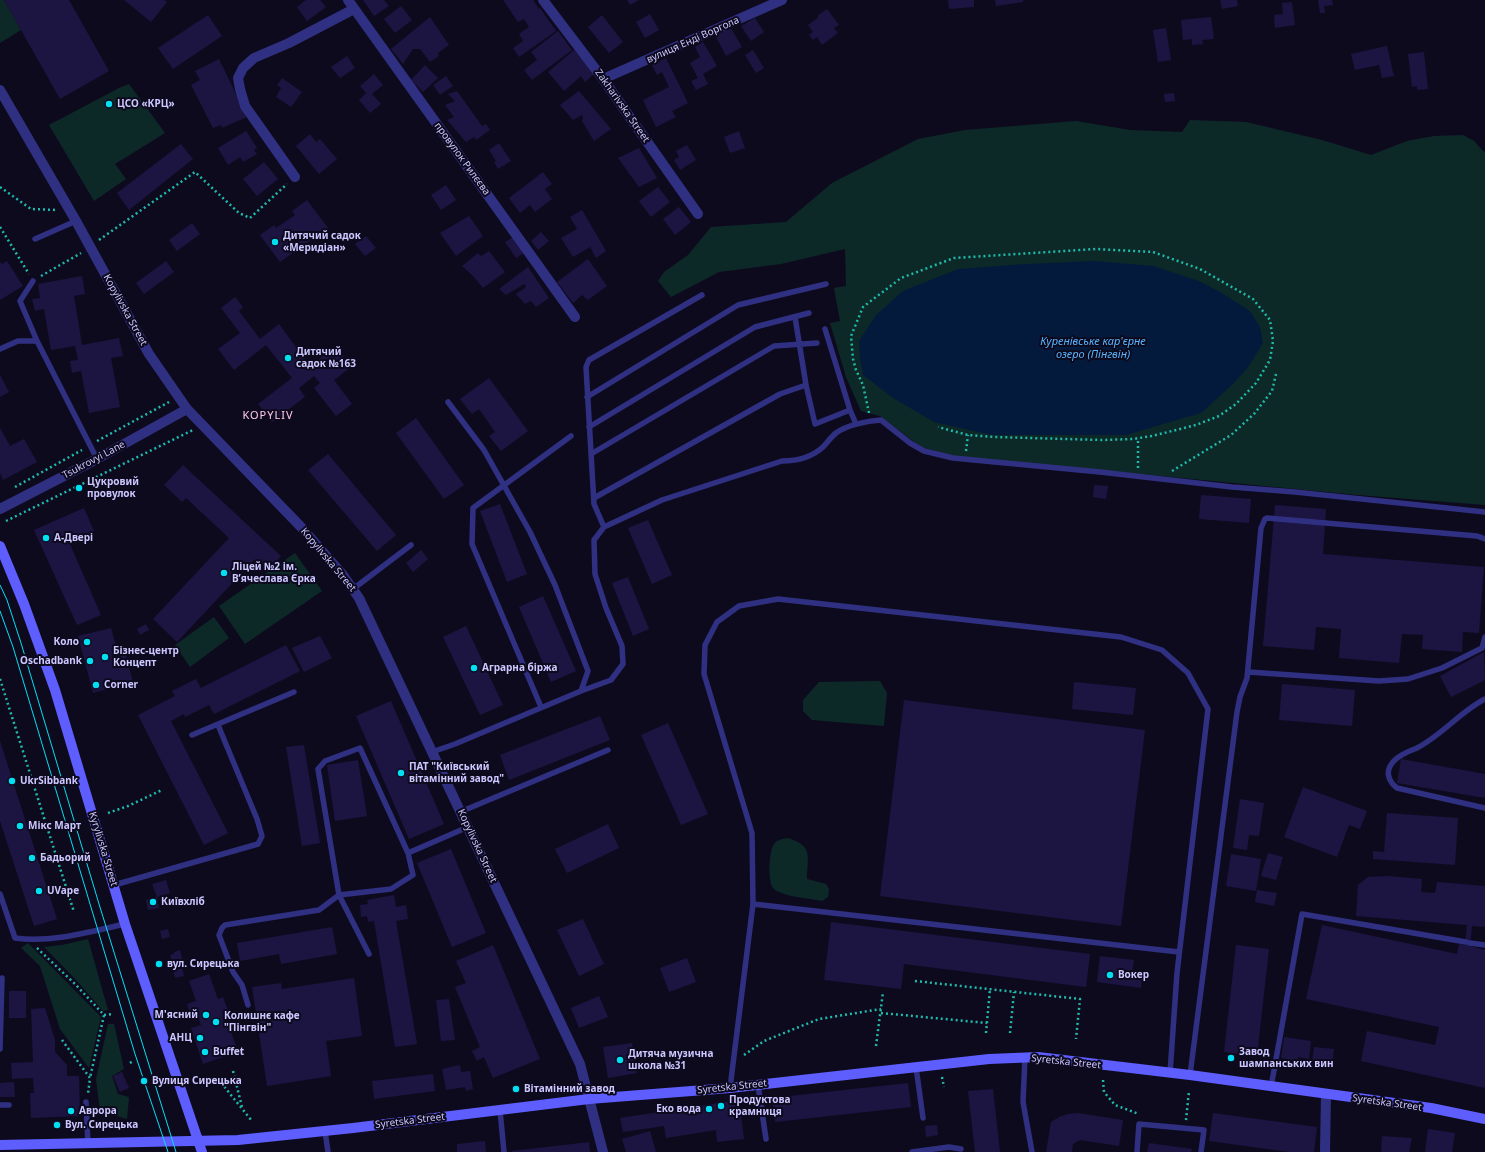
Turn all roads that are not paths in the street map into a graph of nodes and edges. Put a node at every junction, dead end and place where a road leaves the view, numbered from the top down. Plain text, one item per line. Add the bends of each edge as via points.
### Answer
1 (348, 0) edge
2 (543, 0) edge
3 (782, 0) edge
4 (354, 9) junction
5 (603, 79) junction
6 (0, 90) edge
7 (294, 177) road end
8 (698, 214) dead end
9 (76, 221) junction
10 (35, 239) dead end
11 (33, 281) road end
12 (826, 284) dead end
13 (702, 295) dead end
14 (809, 313) dead end
15 (575, 317) dead end
16 (795, 317) junction
17 (825, 329) dead end
18 (37, 341) junction
19 (817, 343) dead end
20 (799, 345) junction
21 (0, 349) edge
22 (806, 385) junction
23 (588, 396) junction
24 (448, 402) dead end
25 (187, 409) junction
26 (850, 410) junction
27 (856, 424) junction
28 (589, 427) junction
29 (571, 436) dead end
30 (591, 454) junction
31 (97, 459) junction
32 (503, 486) junction
33 (594, 498) junction
34 (0, 509) edge
35 (1485, 512) edge
36 (604, 527) junction
37 (1485, 539) edge
38 (411, 545) dead end
39 (0, 546) edge
40 (2, 558) edge
41 (353, 589) junction
42 (1485, 637) edge
43 (1248, 672) junction
44 (581, 691) junction
45 (294, 692) dead end
46 (1485, 699) edge
47 (541, 707) junction
48 (218, 725) junction
49 (192, 736) dead end
50 (608, 750) dead end
51 (432, 752) junction
52 (1485, 808) edge
53 (460, 812) junction
54 (468, 827) junction
55 (408, 853) junction
56 (114, 885) junction
57 (0, 894) edge
58 (339, 895) junction
59 (753, 904) junction
60 (125, 924) junction
61 (1485, 945) edge
62 (1179, 952) junction
63 (369, 954) dead end
64 (2, 978) dead end
65 (248, 1005) dead end
66 (0, 1049) edge
67 (1025, 1058) junction
68 (916, 1068) junction
69 (1170, 1073) junction
70 (1190, 1076) junction
71 (758, 1085) junction
72 (1270, 1087) junction
73 (730, 1088) junction
74 (1326, 1094) junction
75 (589, 1099) junction
76 (86, 1102) road end
77 (0, 1105) edge
78 (9, 1105) dead end
79 (500, 1110) junction
80 (923, 1118) dead end
81 (1485, 1119) edge
82 (325, 1131) junction
83 (766, 1139) dead end
84 (198, 1141) junction
85 (88, 1144) junction
86 (0, 1145) edge
87 (961, 1149) dead end
88 (924, 1151) edge
89 (202, 1152) edge
90 (328, 1152) edge
91 (504, 1152) edge
92 (603, 1152) edge
93 (912, 1152) edge
94 (1032, 1152) edge
95 (1137, 1152) edge
96 (1201, 1152) edge
97 (1326, 1152) edge

1 - 4 street, провулок Рилєєва
2 - 5 street, Zakharivska Street
3 - 5 street, вулиця Енді Воргола
4 - 7 street via 254,58 243,68 238,78 245,106
4 - 15 street, провулок Рилєєва
5 - 8 street, Zakharivska Street
6 - 9 street, Kopylivska Street
9 - 10 lane
9 - 25 street, Kopylivska Street via 149,354
11 - 18 lane via 20,301
12 - 23 lane via 738,305
13 - 23 lane via 589,360 586,367
14 - 16 lane
16 - 20 lane
16 - 28 lane via 755,327
17 - 26 lane
18 - 21 lane via 18,341
18 - 31 lane
19 - 20 lane
20 - 22 lane
20 - 30 lane via 774,346
22 - 26 lane via 815,424
22 - 33 lane via 780,394
23 - 28 lane
24 - 32 lane via 484,450
25 - 31 street, Tsukrovyi Lane
25 - 41 street, Kopylivska Street via 301,527
26 - 27 lane
27 - 35 lane via 880,420 924,451 953,458
27 - 36 lane via 836,433 822,448 807,457 782,461 662,500
28 - 30 lane
29 - 32 lane
30 - 33 lane
31 - 34 street, Tsukrovyi Lane
32 - 44 lane via 530,532 555,585 588,670
32 - 47 lane via 473,508 472,544
33 - 36 lane
36 - 44 lane via 594,540 595,574 622,646 623,664 611,680
37 - 43 lane via 1469,535 1265,519
38 - 41 lane
39 - 40 main road, Kyrylivska Street
40 - 56 main road, Kyrylivska Street via 24,604 55,690
41 - 51 street, Kopylivska Street
42 - 43 lane via 1482,648 1442,668 1408,679 1379,680
43 - 70 lane via 1237,712
44 - 47 lane
45 - 48 lane
46 - 52 lane via 1425,743 1397,757 1388,773 1391,783 1397,788
47 - 51 lane
48 - 49 lane
48 - 56 lane via 261,829 262,836 258,844
50 - 53 lane
51 - 53 street, Kopylivska Street
53 - 54 street, Kopylivska Street
54 - 55 lane
54 - 75 street, Kopylivska Street via 580,1064
55 - 58 lane via 413,875 391,889
55 - 58 lane via 360,748 325,760 318,769
56 - 60 main road, Kyrylivska Street
57 - 60 lane via 15,938 62,938
58 - 63 lane
58 - 65 lane via 318,910 224,926 219,935 233,972 242,985
59 - 62 lane
59 - 62 lane via 752,833 704,674 705,645 717,622 739,606 778,599 1105,635 1162,650 1188,673 1208,709
59 - 73 lane
60 - 84 main road, Kyrylivska Street
61 - 72 lane via 1302,914
62 - 69 lane
64 - 66 lane
67 - 68 main road, Syretska Street via 989,1059
67 - 69 main road, Syretska Street via 1038,1057
67 - 94 lane via 1023,1102
68 - 71 main road, Syretska Street
68 - 80 lane
69 - 70 main road, Syretska Street
70 - 72 main road, Syretska Street
71 - 73 main road, Syretska Street
71 - 83 lane
72 - 74 main road, Syretska Street
73 - 75 main road, Syretska Street
74 - 81 main road, Syretska Street via 1431,1108
74 - 97 street
75 - 79 main road, Syretska Street
75 - 92 street, Kopylivska Street
76 - 85 lane
77 - 78 lane
79 - 82 main road, Syretska Street
79 - 91 lane
82 - 84 main road, Syretska Street via 238,1140
82 - 90 lane
84 - 85 main road, Syretska Street
84 - 89 main road, Kyrylivska Street
85 - 86 main road, Syretska Street
87 - 88 lane via 949,1147
88 - 93 lane
95 - 96 lane via 1138,1124 1204,1130

